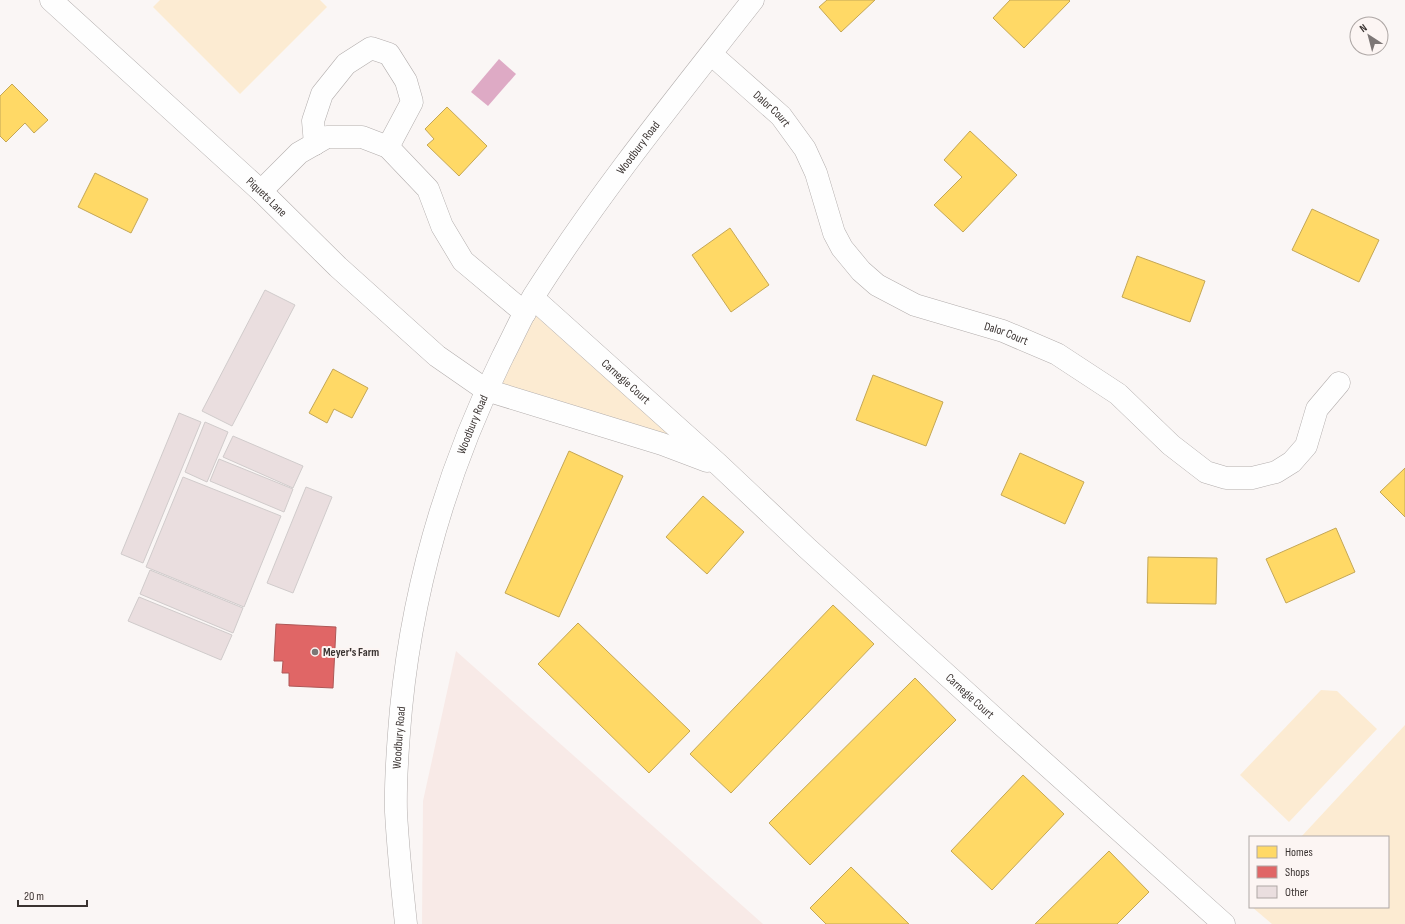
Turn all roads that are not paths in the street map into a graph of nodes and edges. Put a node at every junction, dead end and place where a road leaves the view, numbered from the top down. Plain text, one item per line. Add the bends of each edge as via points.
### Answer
1 (51, 0) edge
2 (753, 0) edge
3 (711, 54) junction
4 (315, 144) junction
5 (388, 147) junction
6 (261, 191) junction
7 (529, 305) junction
8 (1339, 383) dead end
9 (486, 390) junction
10 (719, 465) junction
11 (406, 924) edge
12 (1224, 924) edge

1 - 6 street, Piquets Lane
2 - 3 street, Woodbury Road
3 - 7 street, Woodbury Road via 600,198
3 - 8 street, Dalor Court via 781,116 805,149 816,173 834,233 842,248 861,271 878,285 915,305 1003,331 1057,354 1118,394 1170,445 1206,472 1226,478 1252,478 1276,472 1292,462 1306,446 1317,410
4 - 5 street via 327,137 362,137
4 - 5 street via 314,121 322,94 346,64 371,48 389,54 406,81 412,102
4 - 6 street via 299,153
5 - 7 street, Carnegie Court via 428,189 442,226 462,262
6 - 9 street, Piquets Lane via 338,267 437,356
7 - 9 street, Woodbury Road
7 - 10 street, Carnegie Court
9 - 10 street, Carnegie Court via 662,444
9 - 11 street, Woodbury Road via 442,504 423,573 410,635 398,740 396,810
10 - 12 street, Carnegie Court via 807,548

